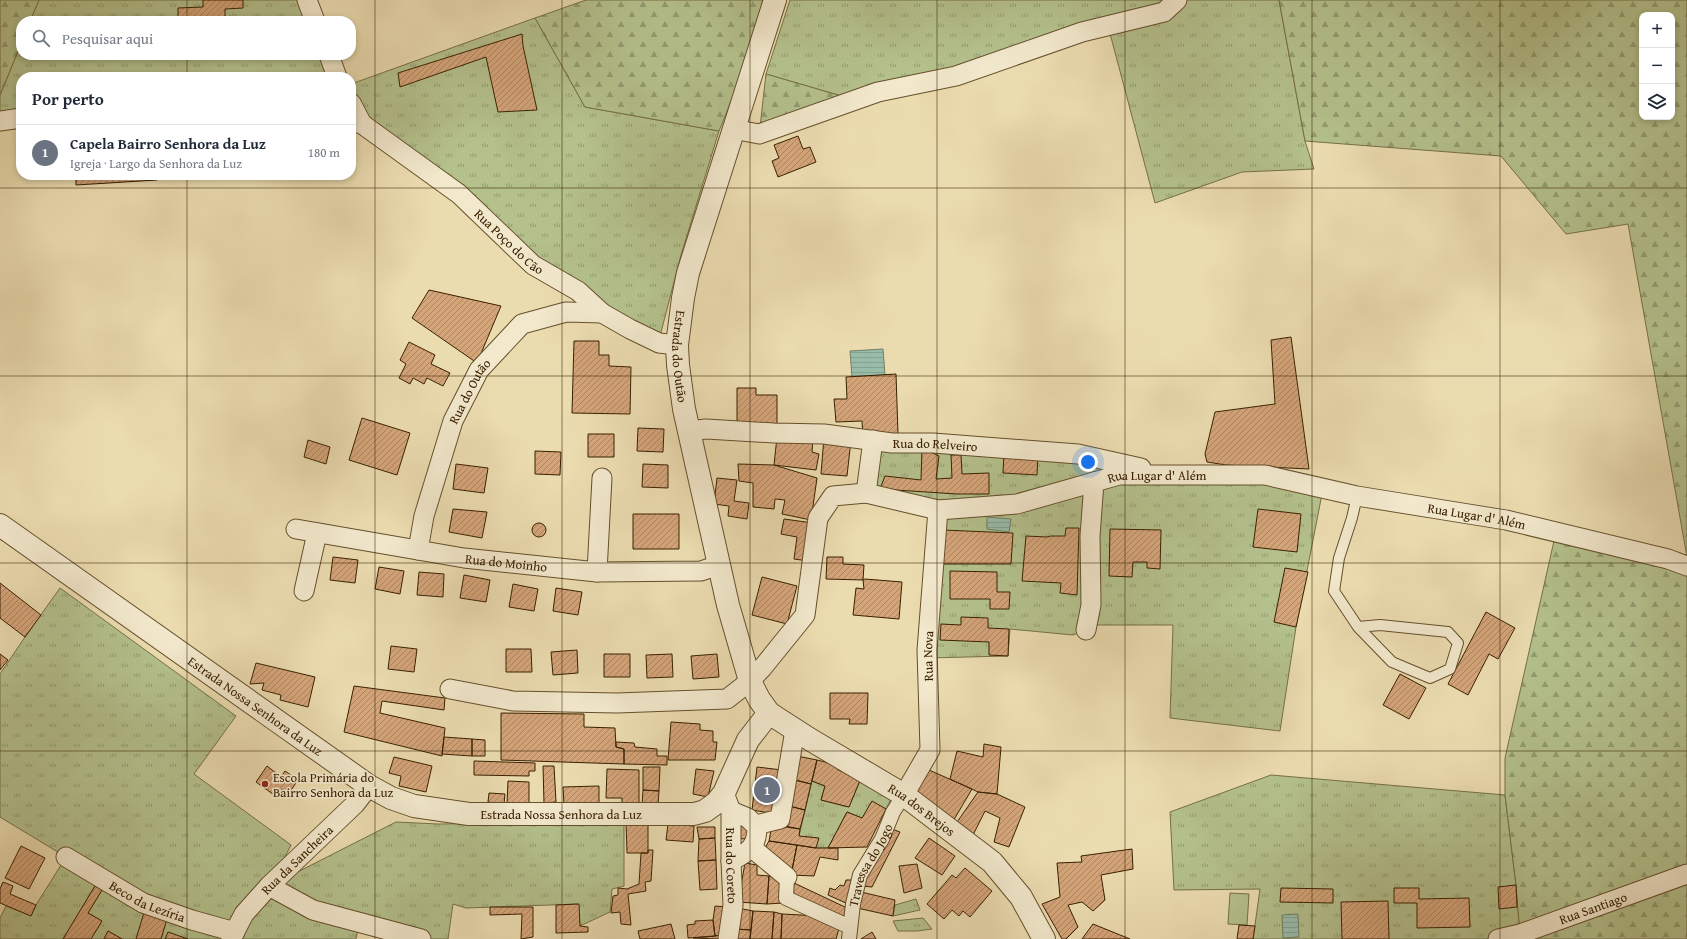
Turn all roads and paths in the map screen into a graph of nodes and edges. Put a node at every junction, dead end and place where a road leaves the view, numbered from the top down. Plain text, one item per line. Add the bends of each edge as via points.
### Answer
1 (307, 0) edge
2 (775, 0) edge
3 (1176, 0) edge
4 (313, 16) edge
5 (331, 60) edge
6 (335, 72) edge
7 (16, 119) edge
8 (0, 121) edge
9 (357, 123) edge
10 (733, 129) junction
11 (602, 313) junction
12 (677, 345) junction
13 (689, 432) junction
14 (873, 440) junction
15 (1180, 475) junction
16 (602, 478) dead end
17 (1094, 482) junction
18 (866, 493) junction
19 (1357, 496) junction
20 (938, 510) junction
21 (0, 525) edge
22 (296, 529) dead end
23 (317, 533) junction
24 (418, 550) junction
25 (719, 566) junction
26 (1687, 566) edge
27 (597, 572) junction
28 (304, 591) dead end
29 (1358, 627) junction
30 (1086, 630) dead end
31 (750, 681) junction
32 (450, 689) dead end
33 (769, 713) junction
34 (795, 730) junction
35 (369, 786) junction
36 (904, 795) junction
37 (727, 802) junction
38 (756, 825) junction
39 (752, 848) junction
40 (66, 857) dead end
41 (730, 861) junction
42 (1687, 874) edge
43 (787, 877) joint
44 (269, 886) junction
45 (849, 933) edge
46 (233, 936) edge
47 (421, 939) edge
48 (728, 939) edge
49 (1044, 939) edge
50 (1498, 939) edge

1 - 4 street
2 - 10 street, Estrada do Outão
3 - 10 street via 1164,12 1082,32 956,76 878,92 759,134
5 - 6 street
7 - 8 street
9 - 11 street, Rua Poço do Cão via 459,194 533,265 578,291
10 - 12 street, Estrada do Outão via 688,274
11 - 12 street, Rua Poço do Cão via 659,343
11 - 24 street, Rua do Outão via 566,312 522,324 479,370 453,420 424,516
12 - 13 street, Estrada do Outão
13 - 14 street, Rua do Relveiro via 706,429 824,434
13 - 25 street, Estrada do Outão
14 - 15 street, Rua do Relveiro via 1078,454
14 - 18 street
15 - 17 street, Rua Lugar d' Além via 1119,475
15 - 19 street, Rua Lugar d' Além via 1264,475
16 - 27 street
17 - 20 street, Rua Lugar d' Além via 1017,504
17 - 30 street via 1090,536 1091,605
18 - 20 street, Rua Lugar d' Além
18 - 31 street, Rua Lugar d' Além via 833,496 818,518 805,615 778,651
19 - 26 street, Rua Lugar d' Além via 1506,520 1668,559
19 - 29 lane via 1339,558 1334,591
20 - 36 street, Rua Nova via 927,650 930,750
21 - 35 street, Estrada Nossa Senhora da Luz
22 - 23 street, Rua do Moinho
23 - 24 street, Rua do Moinho
23 - 28 street
24 - 27 street, Rua do Moinho via 464,558
25 - 27 street, Rua do Moinho via 701,571
25 - 31 street, Estrada do Outão
29 - 29 lane via 1392,662 1430,678 1450,669 1458,643 1448,632 1380,625
31 - 32 street via 727,699 618,703 514,701
31 - 33 street, Estrada do Outão
33 - 34 street, Rua dos Brejos
33 - 37 street via 748,740
34 - 36 street, Rua dos Brejos
34 - 38 street via 780,819
35 - 37 street, Estrada Nossa Senhora da Luz via 391,798 414,806 469,814 694,814 705,811 716,803
35 - 44 street, Rua da Sancheira via 355,804
36 - 45 street, Travessa do Jogo via 860,876
36 - 49 street, Rua dos Brejos via 992,862 1021,897
37 - 38 street
37 - 41 street, Rua do Coreto
38 - 39 street via 757,838
39 - 41 street
39 - 43 street
40 - 46 street, Beco da Lezíria via 143,903
41 - 48 street, Rua do Coreto via 733,905
42 - 50 street, Rua Santiago via 1520,934
43 - 45 street via 786,898
44 - 46 street, Rua da Sancheira via 244,914
44 - 47 street via 313,910

